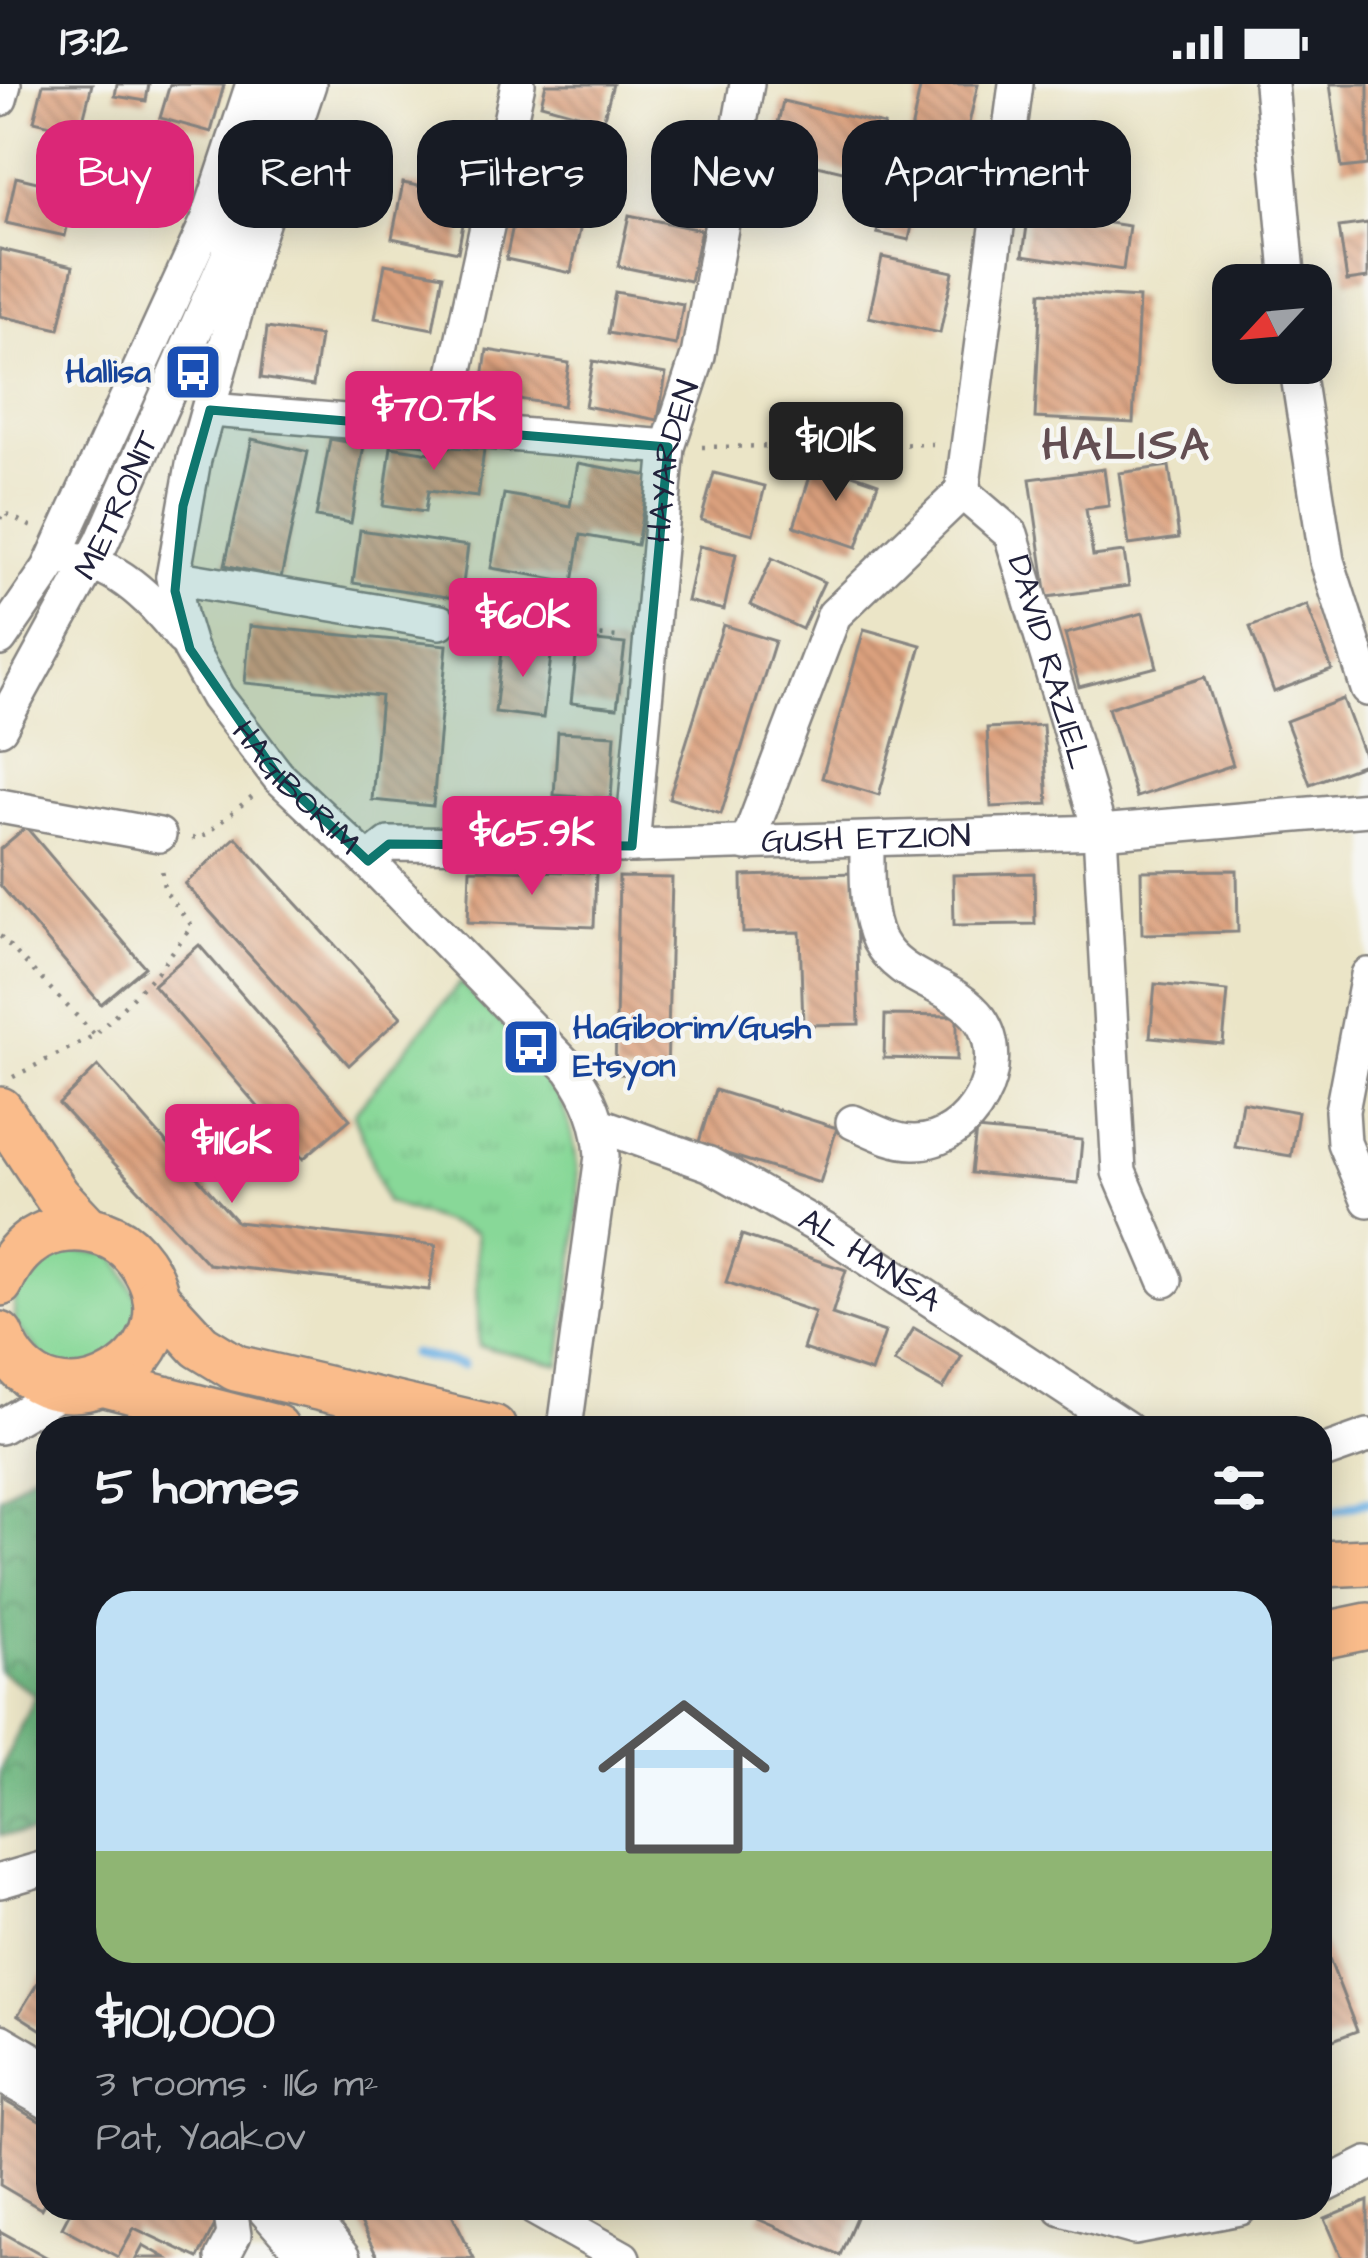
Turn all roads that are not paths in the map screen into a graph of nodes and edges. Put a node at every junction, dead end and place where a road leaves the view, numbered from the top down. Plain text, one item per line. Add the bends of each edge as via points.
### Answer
1 (4, 84) edge
2 (253, 84) edge
3 (276, 84) edge
4 (294, 84) edge
5 (309, 84) edge
6 (518, 84) edge
7 (747, 84) edge
8 (1016, 84) edge
9 (1271, 84) edge
10 (0, 99) edge
11 (1287, 264) edge
12 (217, 275) junction
13 (1299, 384) edge
14 (210, 410) junction
15 (443, 429) junction
16 (668, 447) junction
17 (962, 492) junction
18 (92, 562) junction
19 (50, 568) junction
20 (173, 577) junction
21 (440, 622) road end
22 (0, 639) edge
23 (190, 649) junction
24 (1368, 688) edge
25 (0, 728) edge
26 (0, 806) edge
27 (1368, 808) edge
28 (1100, 832) junction
29 (159, 835) road end
30 (866, 840) junction
31 (747, 844) junction
32 (632, 846) junction
33 (368, 861) junction
34 (1368, 976) edge
35 (2, 1096) edge
36 (853, 1122) dead end
37 (600, 1125) junction
38 (1368, 1200) edge
39 (0, 1217) edge
40 (88, 1229) junction
41 (4, 1274) edge
42 (1166, 1280) dead end
43 (156, 1298) junction
44 (0, 1335) edge
45 (86, 1386) junction
46 (222, 1416) edge
47 (442, 1416) edge
48 (567, 1416) edge
49 (1108, 1416) edge
50 (0, 1427) edge
51 (1368, 1436) edge
52 (1332, 1450) edge
53 (1368, 1562) edge
54 (1332, 1564) edge
55 (1368, 1625) edge
56 (1332, 1630) edge
57 (36, 1870) edge
58 (0, 1881) edge
59 (0, 2042) edge
60 (36, 2062) edge
61 (0, 2075) edge
62 (36, 2095) edge
63 (1368, 2164) edge
64 (1332, 2182) edge
65 (232, 2220) edge
66 (280, 2220) edge
67 (287, 2220) edge
68 (292, 2220) edge
69 (555, 2220) edge
70 (1106, 2220) edge
71 (1177, 2220) edge
72 (222, 2258) edge
73 (266, 2258) edge
74 (307, 2258) edge
75 (343, 2258) edge
76 (623, 2258) edge

1 - 10 street
2 - 19 street via 208,220
3 - 12 street, METRONIT
4 - 12 street, METRONIT
5 - 14 street, HAGIBORIM
6 - 15 street
7 - 16 street, HAYARDEN via 698,356
8 - 17 street
9 - 11 street
12 - 18 street, METRONIT
13 - 24 street via 1328,561
14 - 15 street
14 - 20 street, HAGIBORIM
15 - 16 street
16 - 32 street, HAYARDEN
17 - 28 street, DAVID RAZIEL via 1011,534
17 - 31 street via 834,615
18 - 19 street
18 - 23 street via 148,599
18 - 25 street, METRONIT
19 - 22 street
20 - 21 street
20 - 23 street, HAGIBORIM
23 - 33 street, HAGIBORIM via 243,735
26 - 29 street
27 - 28 street, GUSH ETZION
28 - 30 street, GUSH ETZION
28 - 42 street, DAVID RAZIEL via 1119,1172
30 - 31 street, GUSH ETZION
30 - 36 street via 877,936 895,965 981,1021 991,1080 951,1132 917,1143
31 - 32 street, GUSH ETZION
32 - 33 street, GUSH ETZION via 389,844
33 - 37 street, HAGIBORIM via 570,1069
34 - 38 street via 1342,1111 1344,1143
35 - 40 main road via 56,1196
37 - 48 street, HAGIBORIM via 598,1203
37 - 49 street, AL HANSA via 709,1164 828,1232
39 - 41 main road
40 - 41 main road via 42,1235
40 - 43 main road via 128,1247
43 - 45 main road via 152,1336 140,1357
43 - 47 main road via 200,1346 236,1368
44 - 45 main road via 22,1369
45 - 46 main road
45 - 50 street
51 - 52 street
53 - 54 main road
55 - 56 main road
57 - 58 street
59 - 60 street
61 - 62 street
63 - 64 street
65 - 72 street
66 - 73 street
67 - 74 street
68 - 75 street
69 - 76 street
70 - 71 street via 1135,2228

